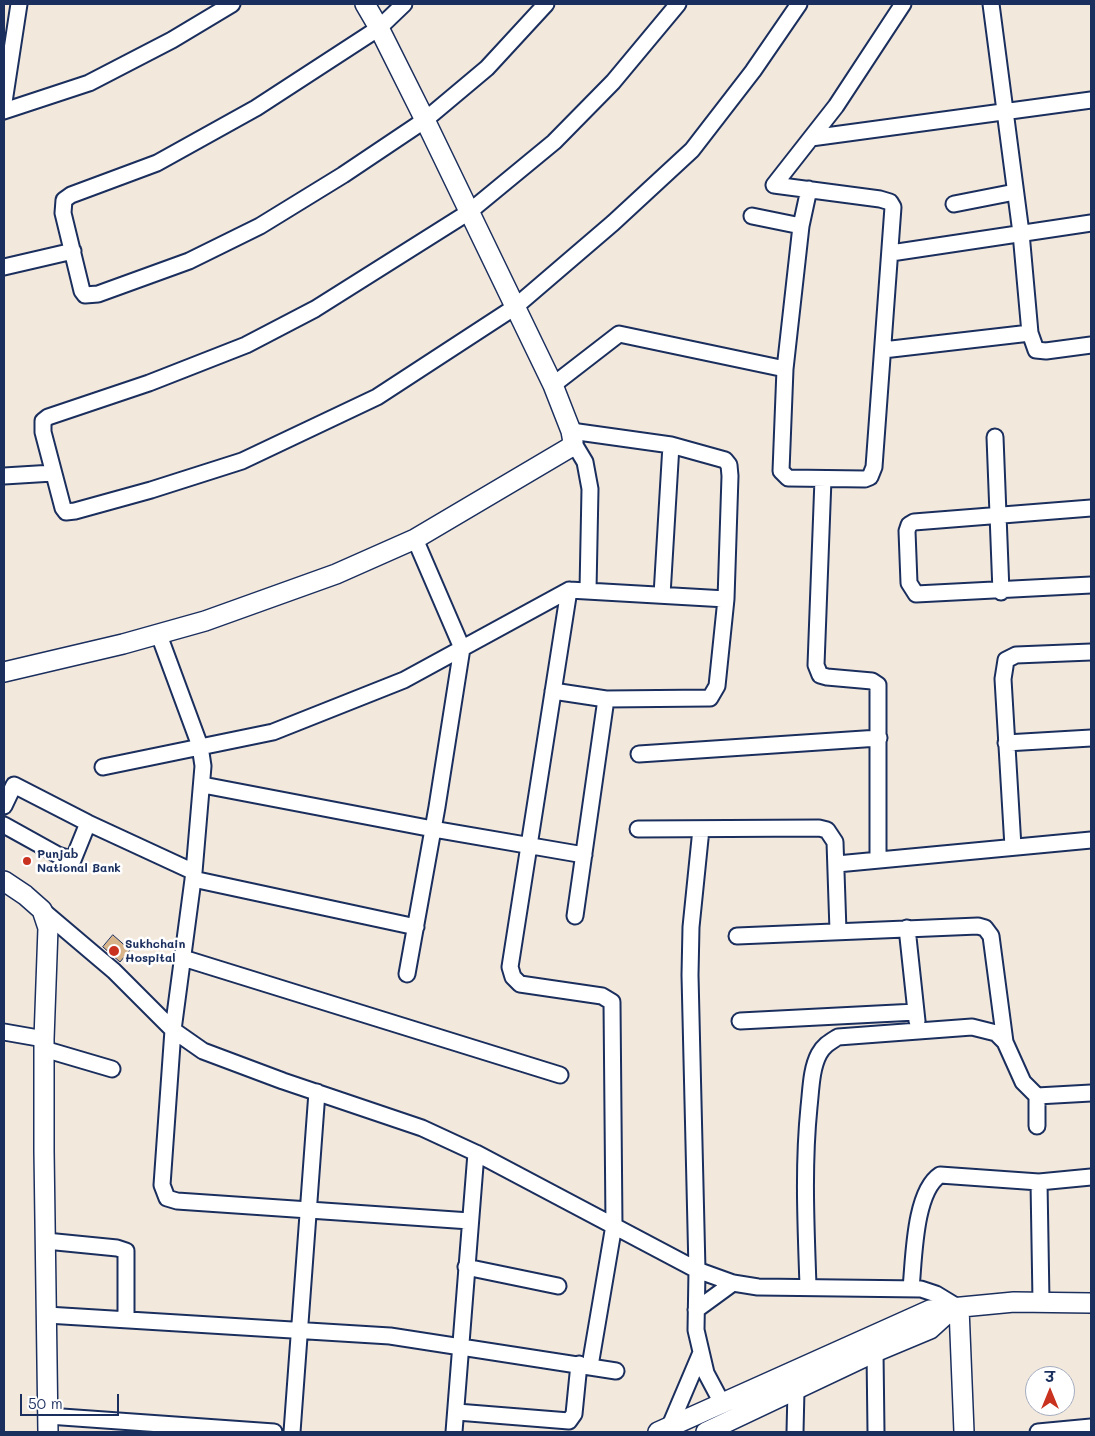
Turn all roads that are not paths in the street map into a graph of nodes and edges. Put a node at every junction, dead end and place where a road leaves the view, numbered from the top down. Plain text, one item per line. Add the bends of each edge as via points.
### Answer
1 (19, 4) edge
2 (232, 4) edge
3 (364, 4) edge
4 (404, 4) edge
5 (546, 4) edge
6 (678, 4) edge
7 (798, 4) edge
8 (903, 4) edge
9 (991, 4) edge
10 (379, 28) junction
11 (1091, 100) edge
12 (4, 102) edge
13 (4, 111) edge
14 (1005, 111) junction
15 (425, 120) junction
16 (811, 138) junction
17 (809, 189) junction
18 (1016, 192) junction
19 (954, 204) dead end
20 (469, 212) junction
21 (752, 216) dead end
22 (1091, 223) edge
23 (801, 226) junction
24 (1021, 233) junction
25 (73, 252) junction
26 (890, 253) junction
27 (4, 267) edge
28 (515, 307) junction
29 (1030, 333) junction
30 (1091, 345) edge
31 (883, 350) junction
32 (785, 369) junction
33 (553, 385) junction
34 (572, 436) junction
35 (995, 437) dead end
36 (671, 445) junction
37 (53, 473) junction
38 (4, 476) edge
39 (822, 479) junction
40 (1091, 508) edge
41 (998, 515) junction
42 (415, 538) junction
43 (1091, 586) edge
44 (569, 590) junction
45 (588, 590) junction
46 (1001, 592) junction
47 (662, 595) junction
48 (726, 599) junction
49 (159, 635) junction
50 (462, 648) junction
51 (1091, 652) edge
52 (4, 672) edge
53 (553, 691) junction
54 (606, 699) junction
55 (879, 738) junction
56 (1091, 738) edge
57 (1006, 743) junction
58 (200, 746) junction
59 (639, 754) dead end
60 (102, 767) dead end
61 (9, 782) edge
62 (203, 786) junction
63 (4, 806) edge
64 (88, 823) junction
65 (4, 825) edge
66 (434, 829) junction
67 (638, 829) dead end
68 (701, 829) junction
69 (1091, 840) edge
70 (529, 846) junction
71 (1013, 846) junction
72 (584, 855) junction
73 (878, 860) junction
74 (837, 864) junction
75 (194, 876) junction
76 (4, 881) edge
77 (42, 910) junction
78 (574, 916) dead end
79 (416, 927) junction
80 (907, 928) junction
81 (838, 930) junction
82 (737, 936) dead end
83 (183, 958) junction
84 (407, 974) dead end
85 (916, 1012) junction
86 (740, 1021) dead end
87 (173, 1030) junction
88 (918, 1030) junction
89 (4, 1032) edge
90 (1005, 1042) junction
91 (44, 1044) junction
92 (112, 1069) dead end
93 (560, 1075) dead end
94 (317, 1092) junction
95 (1091, 1093) edge
96 (1037, 1096) junction
97 (1037, 1126) dead end
98 (476, 1153) junction
99 (1091, 1177) edge
100 (1039, 1182) junction
101 (308, 1211) junction
102 (470, 1221) junction
103 (614, 1225) junction
104 (46, 1241) junction
105 (466, 1267) junction
106 (697, 1270) junction
107 (733, 1283) junction
108 (558, 1286) dead end
109 (808, 1286) junction
110 (911, 1288) junction
111 (1041, 1301) junction
112 (1091, 1304) edge
113 (956, 1308) junction
114 (696, 1310) junction
115 (47, 1315) junction
116 (126, 1320) junction
117 (299, 1329) junction
118 (460, 1346) junction
119 (875, 1352) junction
120 (700, 1356) junction
121 (584, 1365) junction
122 (616, 1371) dead end
123 (796, 1390) junction
124 (723, 1404) junction
125 (456, 1412) junction
126 (48, 1424) edge
127 (537, 1426) edge
128 (1091, 1427) edge
129 (663, 1430) edge
130 (274, 1432) edge
131 (292, 1432) edge
132 (454, 1432) edge
133 (706, 1432) edge
134 (795, 1432) edge
135 (876, 1432) edge
136 (964, 1432) edge
137 (1038, 1432) edge

1 - 12 street
2 - 13 street via 89,83
3 - 10 street
4 - 10 street
5 - 15 street via 487,68
6 - 20 street via 612,82 554,142
7 - 28 street via 753,71 692,150
8 - 16 street
9 - 14 street
10 - 15 street
10 - 25 street via 256,108 190,145 157,163 64,200 63,213
11 - 14 street
14 - 16 street
14 - 18 street
15 - 20 street
15 - 25 street via 260,226 189,261 90,296 82,291
16 - 17 street via 774,185
17 - 23 street
17 - 26 street via 890,202 893,206
18 - 19 street
18 - 24 street
20 - 28 street
20 - 37 street via 316,309 246,345 149,383 48,417 43,421 43,432
21 - 23 street
22 - 24 street
23 - 32 street
24 - 26 street
24 - 29 street
25 - 27 street
26 - 31 street
28 - 33 street
28 - 37 street via 377,397 242,461 75,512 66,512 63,508
29 - 30 street via 1036,350
29 - 31 street
31 - 39 street via 874,467 870,477 859,480
32 - 33 street via 620,334
32 - 39 street via 781,471 788,478
33 - 34 street
34 - 36 street
34 - 42 street via 568,448
34 - 45 street via 585,462 590,489
35 - 41 street
36 - 47 street
36 - 48 street via 718,456 729,465
37 - 38 street
39 - 55 street via 817,671 827,677 872,681 878,685
40 - 41 street
41 - 46 street
41 - 46 street via 909,525 909,583 916,594 924,596
42 - 49 street via 336,574
42 - 50 street
43 - 46 street
44 - 45 street
44 - 50 street
44 - 53 street
45 - 47 street
47 - 48 street
48 - 54 street via 717,686 710,698
49 - 52 street
49 - 58 street
50 - 58 street via 404,680 273,732
50 - 66 street
51 - 57 street via 1016,655 1006,660 1003,679
53 - 54 street
53 - 70 street
54 - 72 street
55 - 59 street
55 - 73 street
56 - 57 street
57 - 71 street
58 - 60 street
58 - 62 street
61 - 63 street
61 - 64 street
62 - 66 street
62 - 75 street
64 - 65 street via 72,860 58,856
64 - 75 street
66 - 70 street
66 - 79 street
67 - 68 street
68 - 74 street via 827,830 835,842
68 - 106 street via 691,927 690,975
69 - 71 street
70 - 72 street
70 - 103 street via 511,957 513,977 520,984 602,996 612,1002
71 - 73 street
72 - 78 street
73 - 74 street
74 - 81 street
75 - 79 street
75 - 83 street
76 - 77 street
77 - 87 street via 114,971
77 - 91 street via 48,928
79 - 84 street
80 - 81 street
80 - 85 street
80 - 90 street via 978,926 989,932
81 - 82 street
83 - 87 street
83 - 93 street
85 - 86 street
85 - 88 street
87 - 94 street via 203,1051
87 - 101 street via 162,1185 167,1198
88 - 90 street via 972,1027 996,1033
88 - 109 street via 838,1037 825,1045 818,1056 812,1080 804,1176
89 - 91 street
90 - 96 street via 1023,1082
91 - 92 street
91 - 104 street
94 - 98 street via 422,1128
94 - 101 street
95 - 96 street
96 - 97 street
98 - 102 street
98 - 103 street
99 - 100 street
100 - 110 street via 948,1175 935,1178 922,1202
100 - 111 street
101 - 102 street
101 - 117 street
102 - 105 street
103 - 106 street
103 - 121 street
104 - 115 street
104 - 116 street via 126,1251
105 - 108 street
105 - 118 street
106 - 107 street
106 - 114 street
107 - 109 street via 758,1287
107 - 114 street
109 - 110 street
110 - 113 street via 936,1294
111 - 112 street
111 - 113 street
113 - 119 street via 930,1329
113 - 124 street via 921,1312
113 - 136 street
114 - 120 street
115 - 116 street
115 - 126 street
116 - 117 street
117 - 118 street via 390,1336
117 - 131 street
118 - 121 street
118 - 125 street
119 - 123 street
119 - 135 street
120 - 124 street
120 - 129 street
121 - 122 street
121 - 127 street via 572,1418
123 - 133 street
123 - 134 street
124 - 129 street
125 - 127 street
125 - 132 street
126 - 130 street
128 - 137 street

